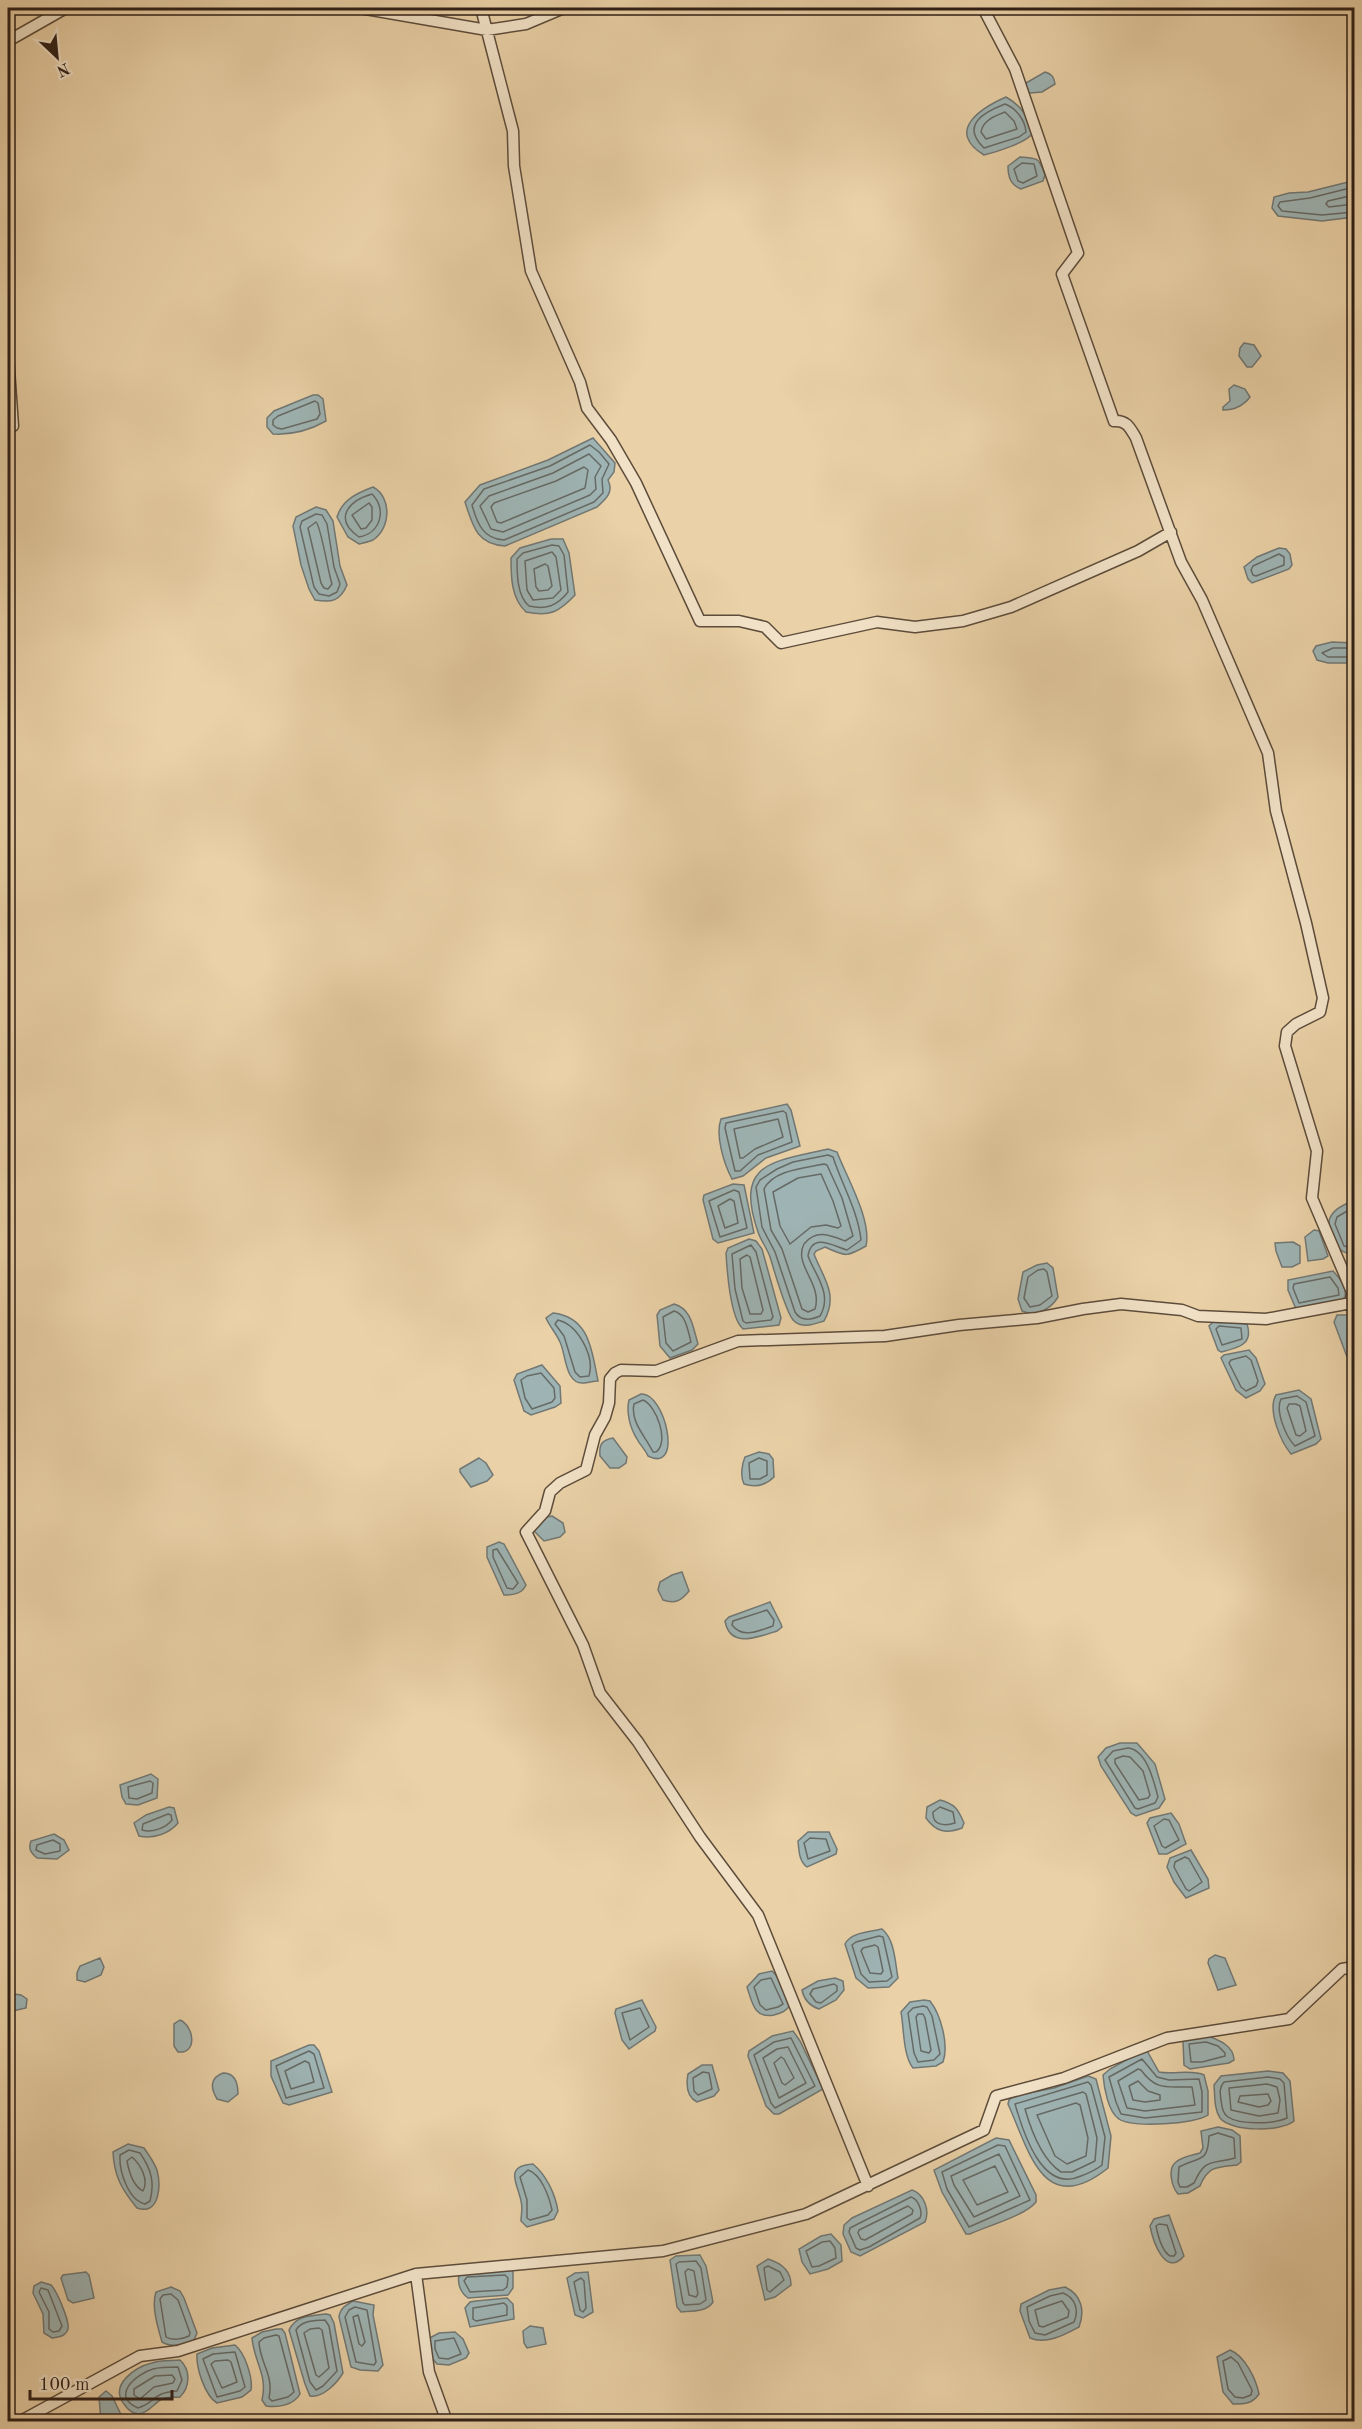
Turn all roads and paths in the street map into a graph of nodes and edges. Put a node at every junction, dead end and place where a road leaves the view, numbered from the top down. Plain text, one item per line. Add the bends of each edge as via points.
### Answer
1 (66, 8) edge
2 (360, 8) edge
3 (481, 8) edge
4 (564, 8) edge
5 (983, 8) edge
6 (487, 30) junction
7 (8, 41) edge
8 (8, 355) edge
9 (13, 426) dead end
10 (1171, 532) junction
11 (1353, 1305) edge
12 (1354, 1967) edge
13 (868, 2186) junction
14 (416, 2274) junction
15 (19, 2421) edge
16 (447, 2421) edge

1 - 7 street
2 - 6 street
3 - 6 street
4 - 6 street via 526,24
5 - 10 street via 1015,69 1078,253 1062,274 1114,421 1128,424 1136,438
6 - 10 street via 513,132 514,166 531,271 588,408 636,483 700,621 739,621 765,627 781,643 877,622 915,627 963,621 1011,607 1138,551
8 - 9 street
10 - 11 street via 1268,753 1276,811 1323,998 1320,1012 1287,1032 1285,1046 1317,1151 1312,1198 1352,1292
11 - 13 street via 1266,1319 1198,1316 1182,1310 1121,1304 885,1336 738,1341 656,1371 621,1371 610,1379 609,1403 586,1470 550,1492 545,1511 526,1532 583,1645 600,1693 758,1916
12 - 13 street via 1342,1969 1289,2019 1167,2038 1064,2078 996,2096 984,2130
13 - 14 street via 806,2214 663,2252
14 - 15 street via 178,2351 140,2356
14 - 16 street via 429,2372

